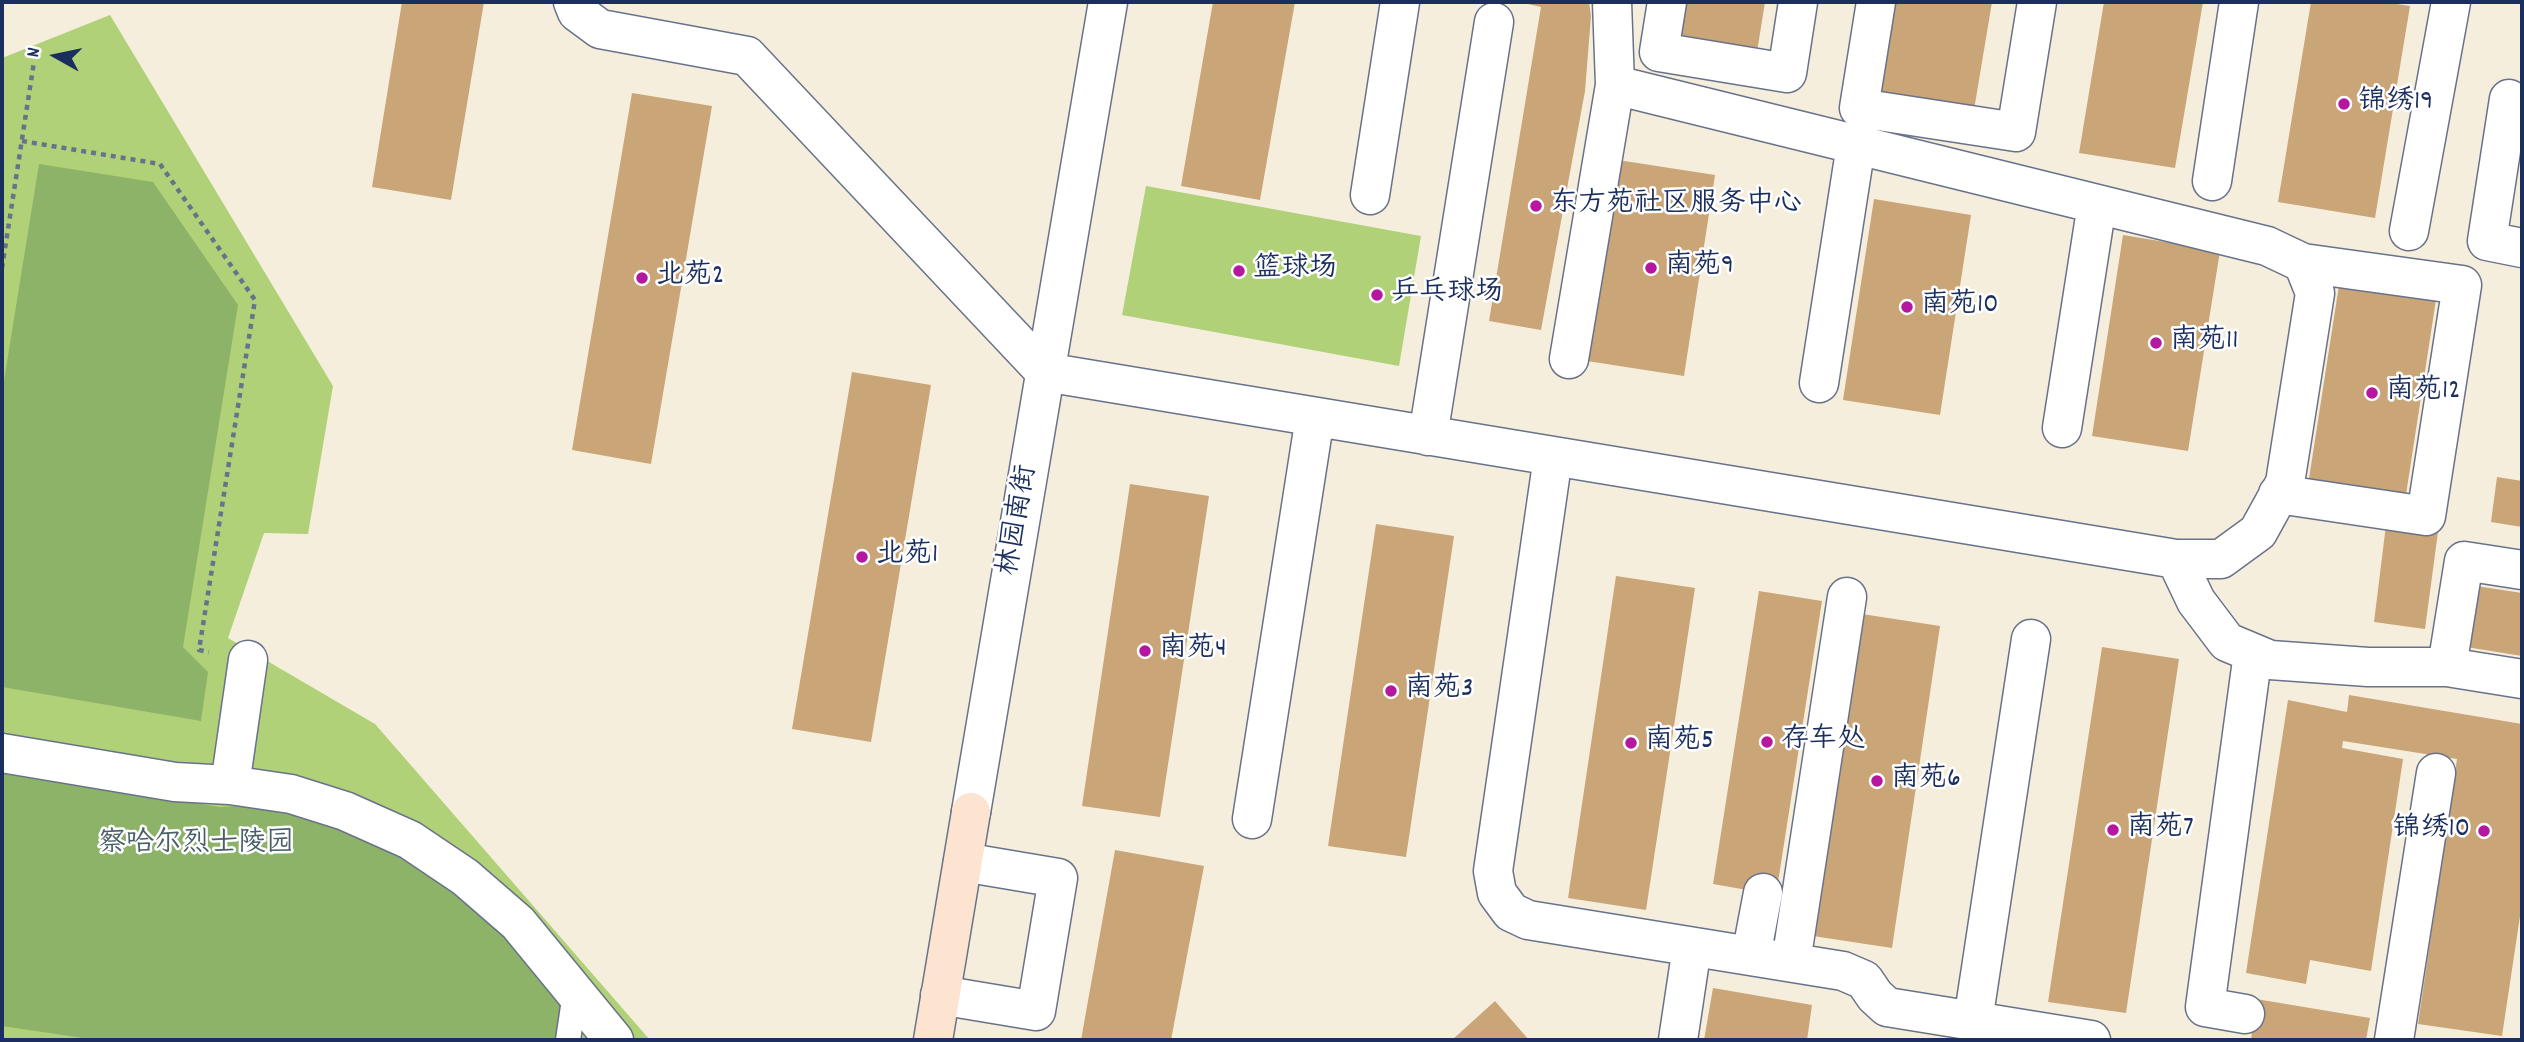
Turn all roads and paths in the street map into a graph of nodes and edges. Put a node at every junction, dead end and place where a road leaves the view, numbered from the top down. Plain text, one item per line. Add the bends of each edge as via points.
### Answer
1 (573, 2) edge
2 (1108, 2) edge
3 (1400, 2) edge
4 (1612, 2) edge
5 (1667, 2) edge
6 (1798, 2) edge
7 (1876, 2) edge
8 (2037, 2) edge
9 (2239, 2) edge
10 (2451, 2) edge
11 (1494, 22) dead end
12 (34, 62) dead end
13 (1615, 85) junction
14 (2509, 99) dead end
15 (22, 141) junction
16 (1856, 145) junction
17 (2212, 181) dead end
18 (1370, 195) dead end
19 (2097, 204) junction
20 (2409, 231) dead end
21 (2522, 247) edge
22 (2303, 263) junction
23 (2, 268) edge
24 (1569, 359) dead end
25 (1045, 372) junction
26 (1819, 383) dead end
27 (1315, 417) junction
28 (2062, 429) dead end
29 (1428, 436) junction
30 (1553, 457) junction
31 (2278, 494) junction
32 (2176, 559) junction
33 (2522, 570) edge
34 (1847, 597) dead end
35 (2031, 639) dead end
36 (2253, 653) junction
37 (248, 660) joint
38 (2447, 667) junction
39 (2522, 679) edge
40 (2, 753) edge
41 (2436, 773) dead end
42 (230, 785) junction
43 (971, 812) joint
44 (1252, 819) dead end
45 (963, 862) junction
46 (1763, 893) dead end
47 (1692, 947) junction
48 (1751, 956) junction
49 (1791, 962) junction
50 (575, 993) junction
51 (940, 995) junction
52 (2245, 1014) dead end
53 (1973, 1021) junction
54 (1884, 1023) edge
55 (568, 1040) edge
56 (614, 1040) edge
57 (933, 1040) edge
58 (1678, 1040) edge
59 (2091, 1040) edge
60 (2394, 1040) edge

1 - 25 street via 578,12 600,29 747,56
2 - 25 street, 林园南街
3 - 18 street
4 - 13 street
5 - 6 street via 1659,52 1787,73
7 - 8 street via 1859,108 2016,132
9 - 17 street
10 - 20 street
11 - 29 street
12 - 15 path
13 - 16 street
13 - 24 street
14 - 21 street via 2487,242
15 - 23 path
15 - 37 path via 160,164 255,299 199,650
16 - 19 street
16 - 26 street
19 - 22 street via 2267,246
19 - 28 street
22 - 31 street via 2315,293 2285,483
22 - 31 street via 2462,285 2426,516
25 - 27 street
25 - 43 street, 林园南街
27 - 29 street
27 - 44 street
29 - 30 street
30 - 32 street
30 - 47 street via 1493,871 1497,893 1511,912 1528,920
31 - 32 street via 2258,532 2221,559
32 - 36 street via 2196,601 2227,642
33 - 38 street via 2464,561
34 - 49 street
35 - 53 street
36 - 38 street via 2283,661
36 - 52 street via 2205,1007
37 - 42 street
38 - 39 street
40 - 42 street via 176,782
41 - 60 street
42 - 50 street via 324,804 410,840 466,877 518,923
43 - 45 main road, 林园南街
45 - 51 main road, 林园南街
45 - 51 street via 1058,878 1049,931 1035,1011
46 - 48 street
47 - 48 street
47 - 58 street
48 - 49 street
49 - 54 street via 1864,979
50 - 55 lane
50 - 56 street
51 - 57 main road, 林园南街
53 - 54 street
53 - 59 street

